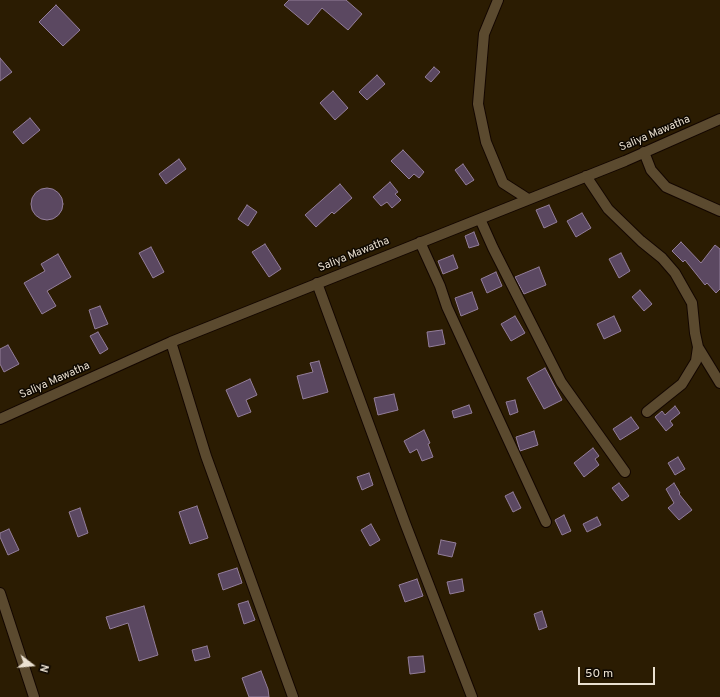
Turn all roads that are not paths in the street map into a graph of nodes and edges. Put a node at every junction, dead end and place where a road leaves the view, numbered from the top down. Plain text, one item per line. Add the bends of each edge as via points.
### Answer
1 (498, 0) edge
2 (720, 119) edge
3 (644, 152) junction
4 (586, 176) junction
5 (528, 199) junction
6 (720, 211) edge
7 (480, 218) junction
8 (420, 242) junction
9 (317, 283) junction
10 (170, 342) junction
11 (698, 347) junction
12 (720, 383) edge
13 (647, 412) dead end
14 (0, 419) edge
15 (625, 472) dead end
16 (546, 522) dead end
17 (0, 592) edge
18 (34, 697) edge
19 (293, 697) edge
20 (472, 697) edge

1 - 5 street via 484,34 478,104 486,142 503,183
2 - 3 street, Saliya Mawatha
3 - 4 street, Saliya Mawatha
3 - 6 street via 651,170 666,187
4 - 5 street, Saliya Mawatha
4 - 11 street via 608,209 675,273 692,303
5 - 7 street, Saliya Mawatha
7 - 8 street, Saliya Mawatha
7 - 15 street via 561,382
8 - 9 street, Saliya Mawatha
8 - 16 street via 447,307
9 - 10 street, Saliya Mawatha
9 - 20 street
10 - 14 street, Saliya Mawatha
10 - 19 street via 206,456
11 - 12 street
11 - 13 street via 696,361 682,384
17 - 18 street

